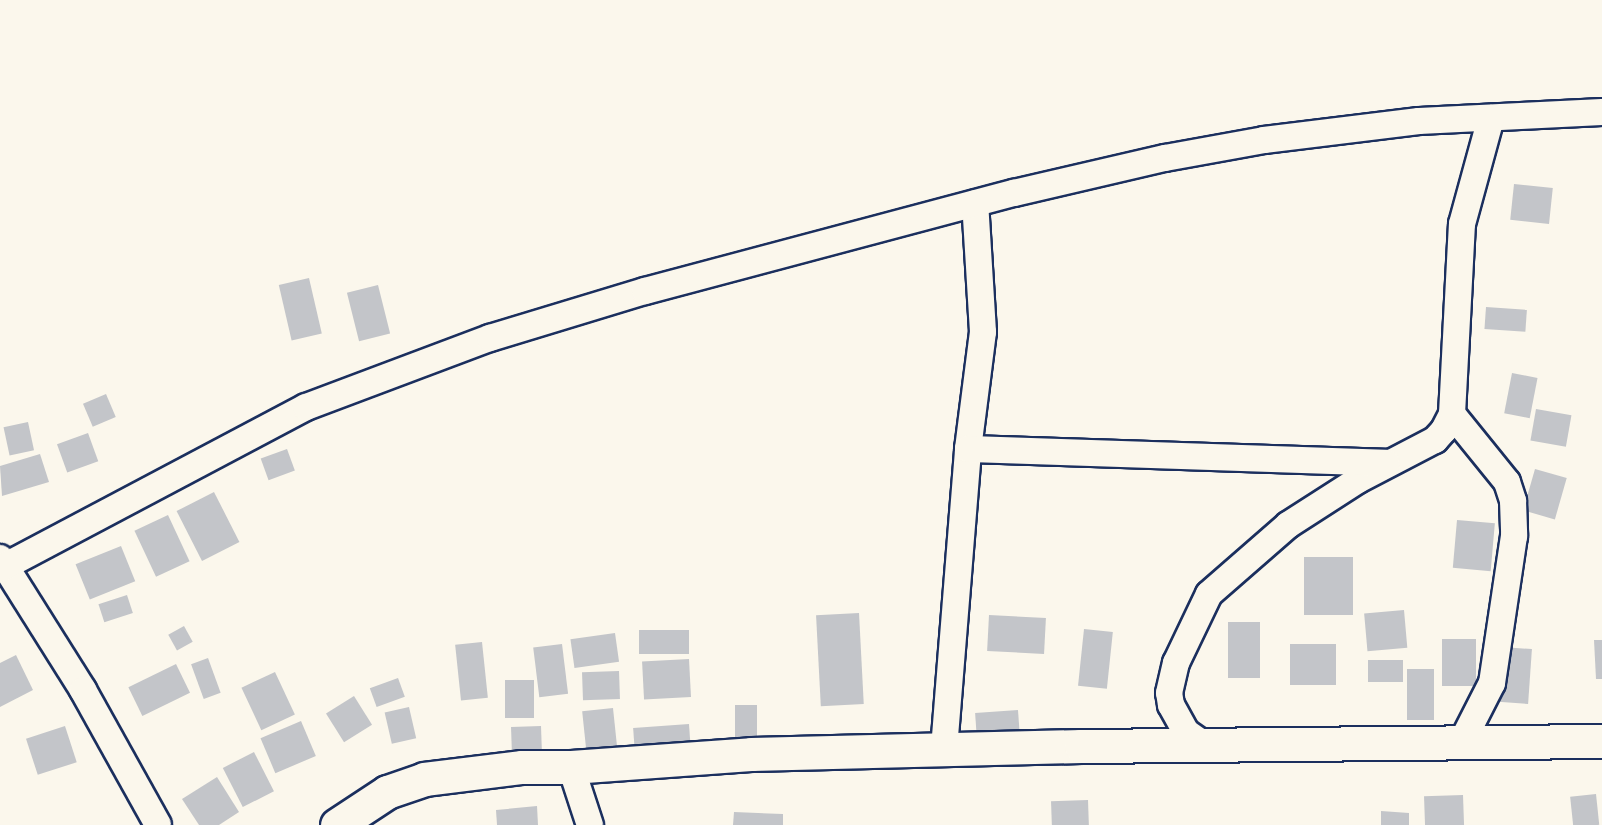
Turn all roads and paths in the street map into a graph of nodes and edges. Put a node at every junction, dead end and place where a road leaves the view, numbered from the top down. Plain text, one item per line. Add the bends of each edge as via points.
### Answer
1 (1602, 112) edge
2 (1491, 118) junction
3 (975, 203) junction
4 (1452, 414) junction
5 (968, 449) junction
6 (1390, 463) junction
7 (2, 564) edge
8 (1463, 740) junction
9 (1602, 741) edge
10 (1203, 744) junction
11 (944, 749) junction
12 (571, 767) junction
13 (158, 825) edge
14 (337, 825) edge
15 (590, 825) edge

1 - 2 street
2 - 3 street via 1264,140 1165,158
2 - 4 street via 1460,236
3 - 5 street via 983,332
3 - 7 street via 645,291 490,338 382,378 306,408
4 - 6 street via 1435,440
4 - 8 street via 1507,483 1513,501 1514,536 1492,683
5 - 6 street
5 - 11 street
6 - 10 street via 1288,525 1209,594 1176,663 1169,693 1186,732
7 - 13 street via 83,690
8 - 9 main road
8 - 10 main road
10 - 11 main road
11 - 12 main road via 751,754
12 - 14 main road via 522,767 424,779 387,792
12 - 15 street

